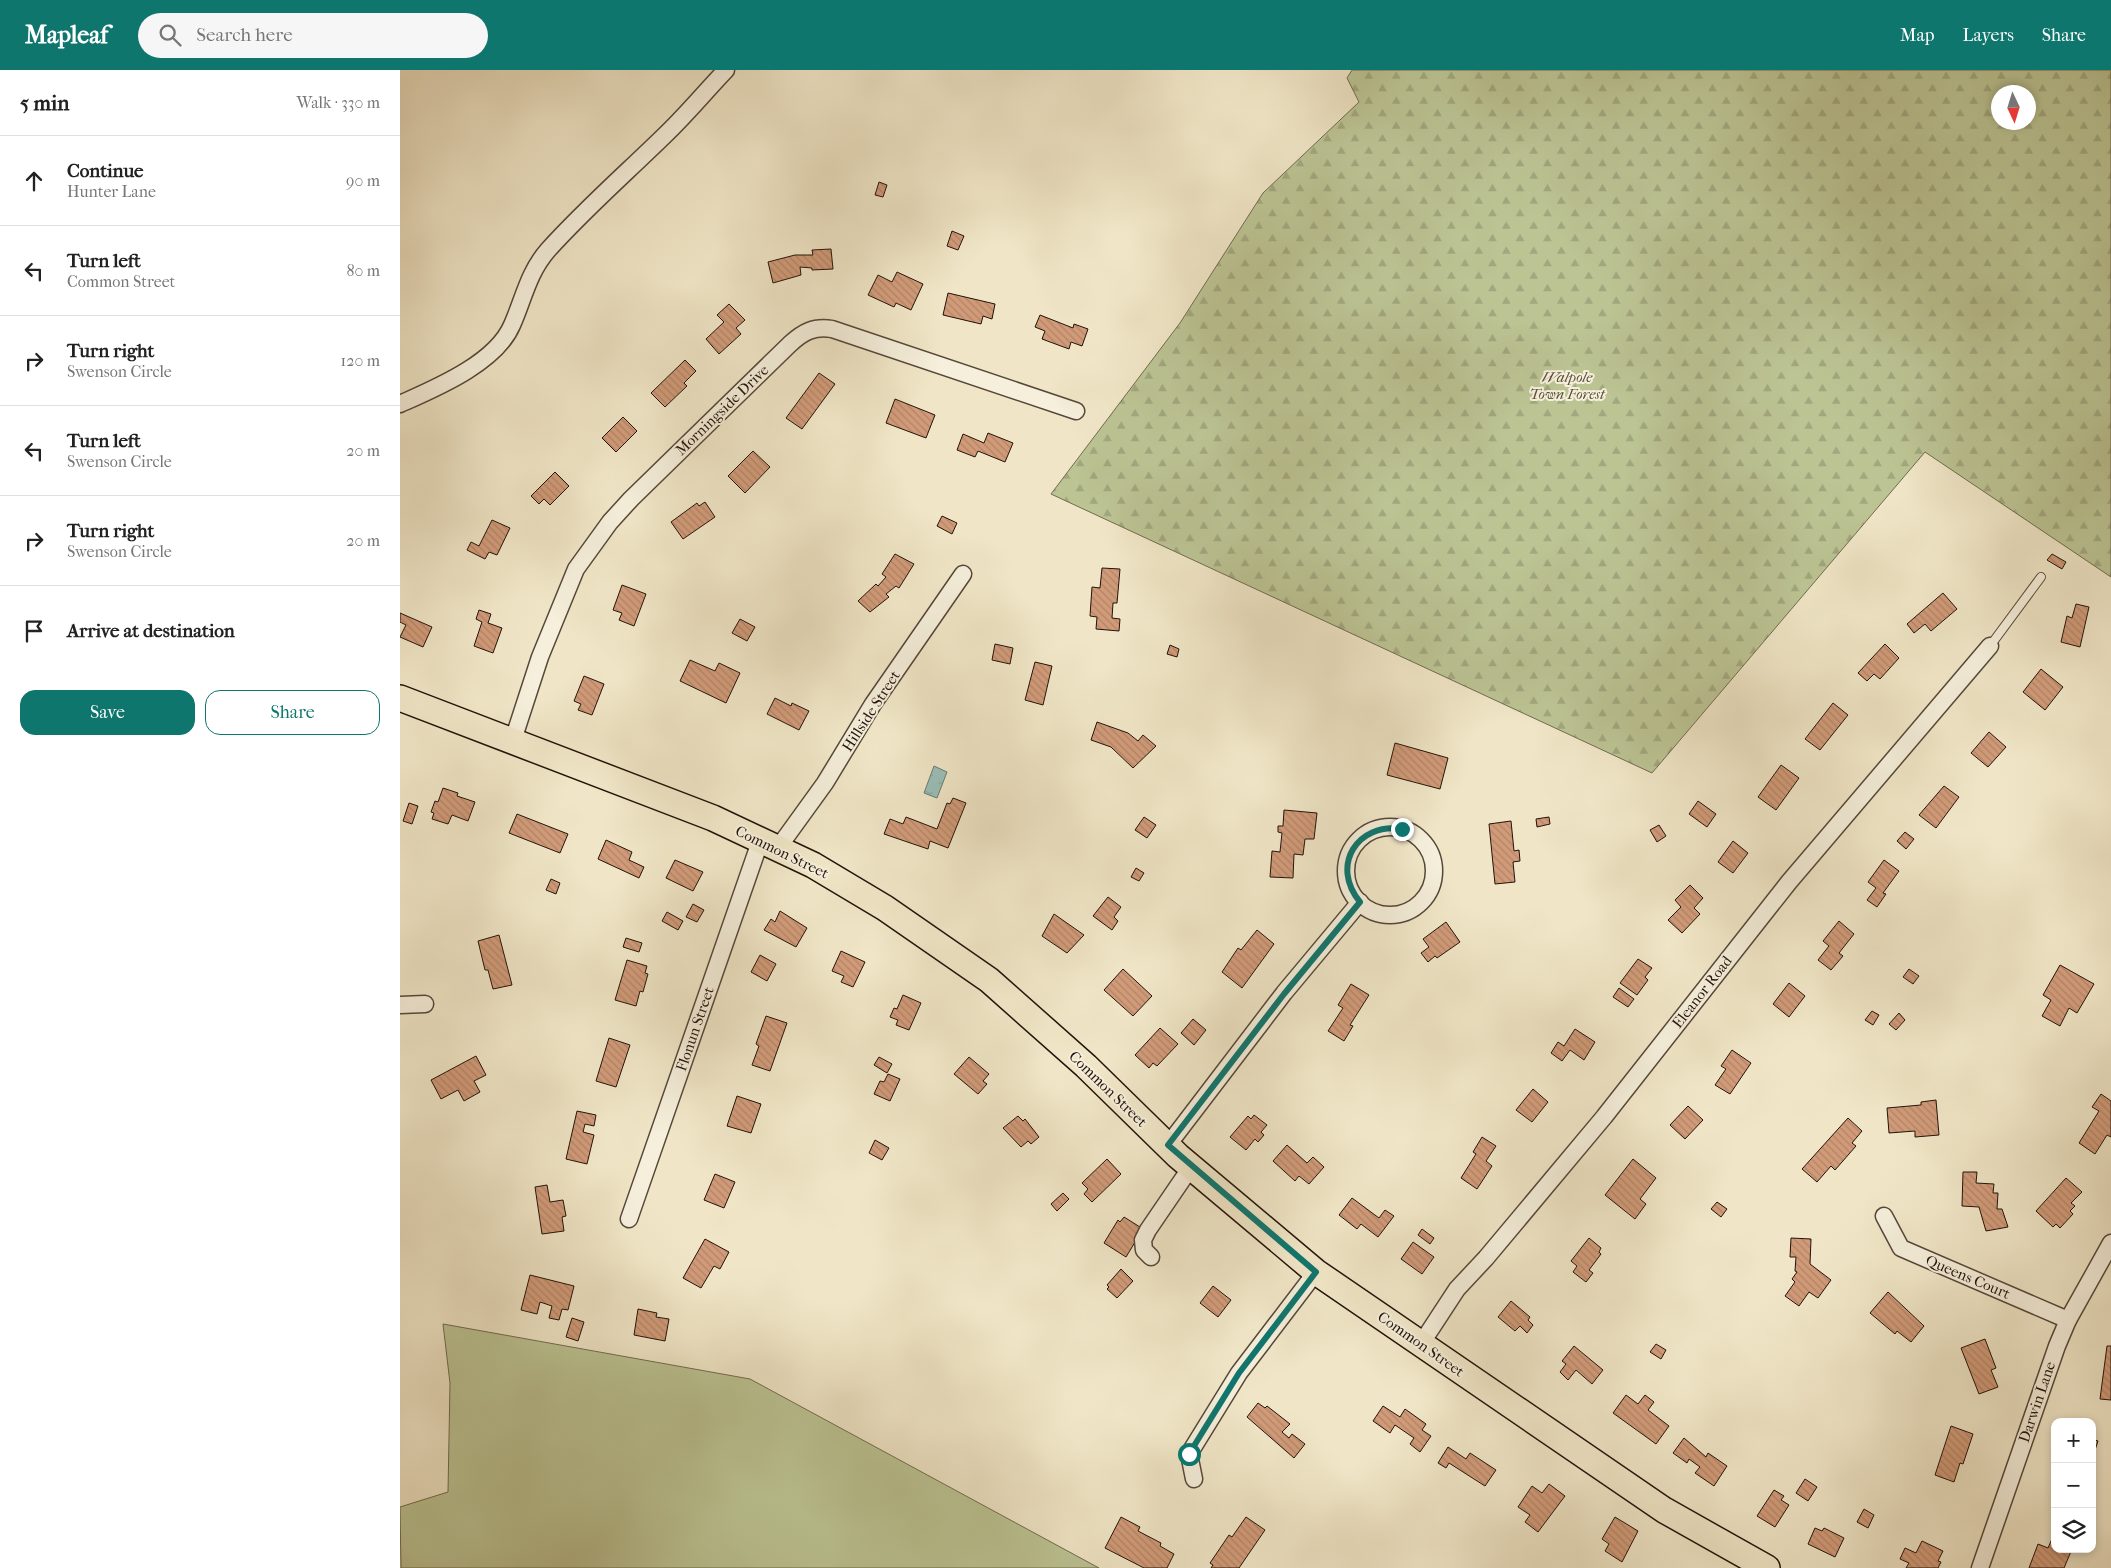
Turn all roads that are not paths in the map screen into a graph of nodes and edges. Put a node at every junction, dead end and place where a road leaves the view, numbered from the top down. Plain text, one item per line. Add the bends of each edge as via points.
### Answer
1 (726, 70) edge
2 (400, 404) edge
3 (1076, 412) dead end
4 (963, 574) dead end
5 (2041, 577) dead end
6 (1990, 646) joint
7 (400, 698) edge
8 (513, 740) junction
9 (769, 843) junction
10 (1360, 902) junction
11 (424, 1004) dead end
12 (400, 1005) edge
13 (1168, 1145) junction
14 (1191, 1166) junction
15 (1884, 1216) dead end
16 (630, 1219) dead end
17 (2111, 1243) edge
18 (1151, 1257) dead end
19 (1316, 1272) junction
20 (2068, 1320) junction
21 (1421, 1344) junction
22 (1194, 1479) dead end
23 (1767, 1568) edge
24 (1980, 1568) edge

1 - 2 street via 548,251 534,269 512,324 498,346 449,380
3 - 8 street, Morningside Drive via 842,332 825,328 808,330 631,499 588,551 576,570 540,657
4 - 9 street, Hillside Street via 873,704 825,783
5 - 6 lane
6 - 21 street, Eleanor Road via 1788,882 1604,1117 1458,1289
7 - 8 main road, Common Street
8 - 9 main road, Common Street
9 - 13 main road, Common Street via 885,908 989,980 1086,1066
9 - 16 street, Flonun Street
10 - 10 street via 1353,894 1347,874 1355,845 1363,837 1382,828 1402,829 1420,839 1432,857 1434,867 1431,888 1422,901 1410,910 1389,915 1368,909
10 - 13 street via 1284,994
11 - 12 street
13 - 14 main road, Common Street
14 - 18 street via 1145,1235 1144,1250
14 - 19 main road, Common Street
15 - 20 street, Queens Court via 1901,1248
17 - 20 street, Darwin Lane
19 - 21 main road, Common Street
19 - 22 street via 1239,1373 1189,1454
20 - 24 street, Darwin Lane
21 - 23 main road, Common Street via 1664,1510

